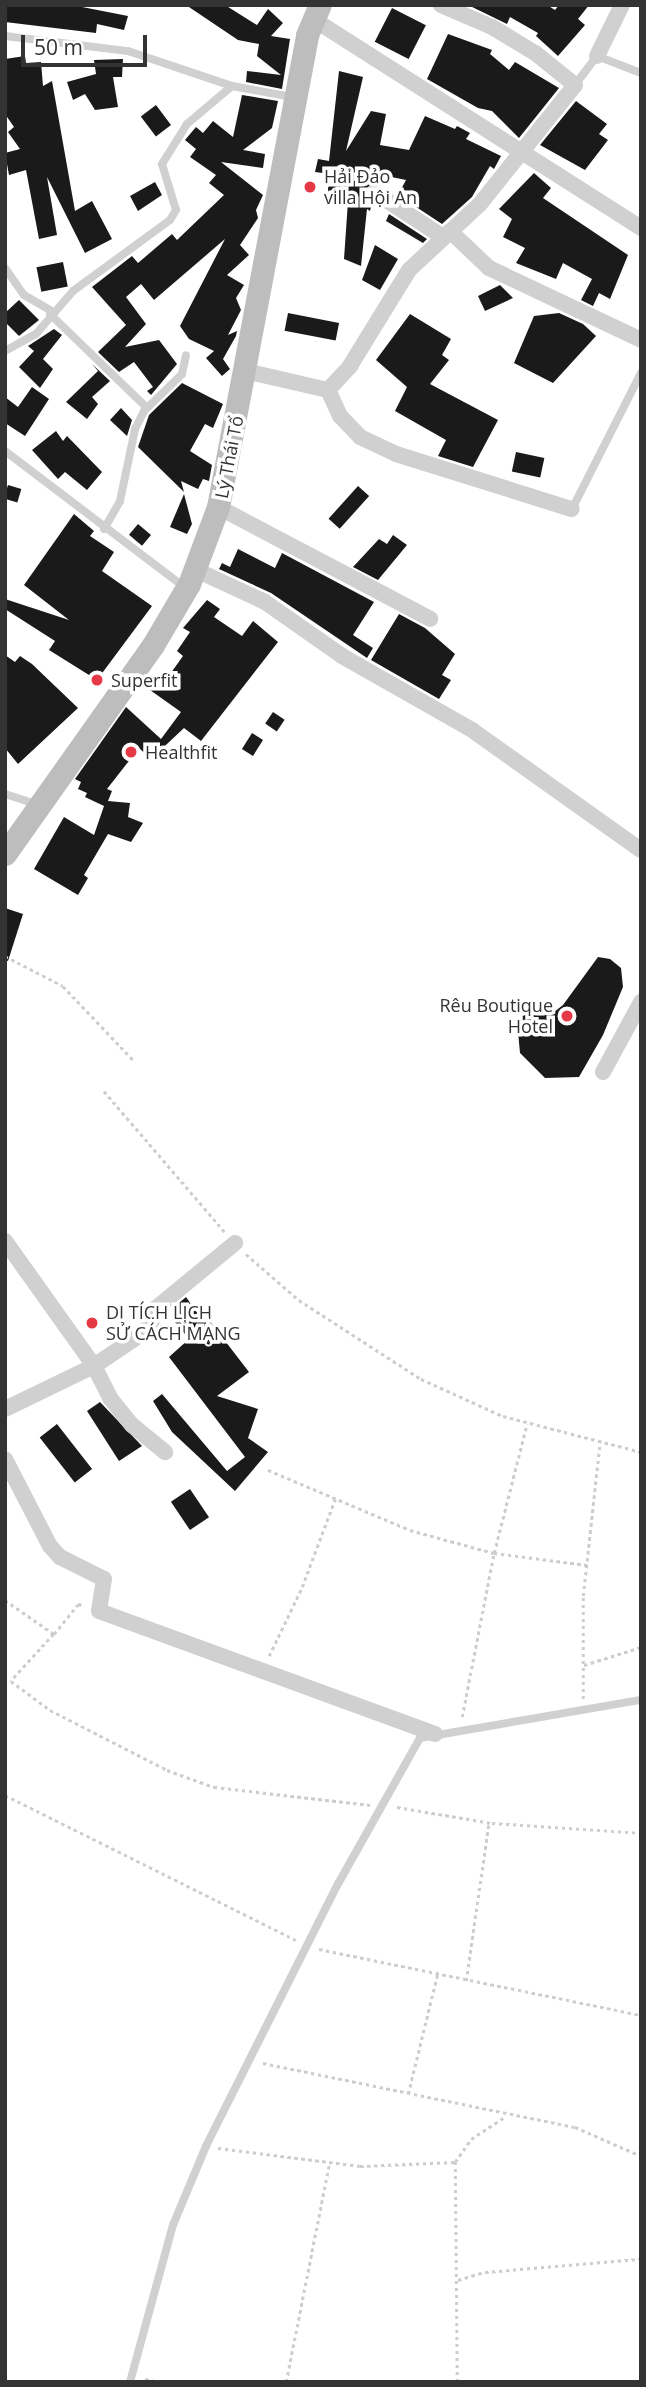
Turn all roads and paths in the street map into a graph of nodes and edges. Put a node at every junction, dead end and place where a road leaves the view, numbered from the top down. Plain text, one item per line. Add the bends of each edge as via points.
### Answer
1 (441, 5) edge
2 (622, 5) edge
3 (316, 12) edge
4 (5, 36) edge
5 (597, 56) junction
6 (641, 73) edge
7 (575, 85) junction
8 (232, 86) junction
9 (296, 98) junction
10 (521, 153) junction
11 (374, 191) dead end
12 (641, 228) edge
13 (447, 234) junction
14 (5, 268) edge
15 (51, 312) junction
16 (641, 340) edge
17 (5, 351) edge
18 (186, 355) dead end
19 (245, 371) junction
20 (641, 373) edge
21 (328, 390) junction
22 (147, 408) junction
23 (5, 451) edge
24 (218, 507) junction
25 (572, 509) joint
26 (104, 529) junction
27 (190, 578) junction
28 (430, 619) dead end
29 (5, 794) edge
30 (41, 806) junction
31 (641, 850) edge
32 (5, 855) edge
33 (5, 956) edge
34 (641, 1002) edge
35 (135, 1062) dead end
36 (603, 1072) dead end
37 (104, 1091) dead end
38 (5, 1241) edge
39 (235, 1244) junction
40 (94, 1366) junction
41 (5, 1409) edge
42 (528, 1422) junction
43 (600, 1441) junction
44 (641, 1451) edge
45 (165, 1452) dead end
46 (5, 1458) edge
47 (268, 1470) dead end
48 (335, 1499) junction
49 (494, 1553) junction
50 (587, 1565) junction
51 (5, 1600) edge
52 (99, 1611) junction
53 (54, 1634) junction
54 (641, 1647) edge
55 (583, 1666) junction
56 (264, 1669) junction
57 (11, 1681) junction
58 (5, 1683) edge
59 (641, 1700) edge
60 (583, 1713) junction
61 (459, 1731) junction
62 (435, 1734) junction
63 (5, 1795) edge
64 (380, 1804) junction
65 (489, 1822) junction
66 (641, 1833) edge
67 (310, 1946) junction
68 (438, 1972) junction
69 (466, 1981) junction
70 (641, 2015) edge
71 (250, 2060) junction
72 (408, 2094) junction
73 (506, 2116) junction
74 (206, 2147) junction
75 (641, 2156) edge
76 (455, 2162) junction
77 (329, 2164) junction
78 (641, 2259) edge
79 (458, 2280) junction
80 (130, 2382) edge
81 (286, 2382) edge
82 (457, 2382) edge

1 - 7 street via 502,33
2 - 5 street
3 - 9 street, Lý Thái Tổ
3 - 10 street
4 - 8 lane via 128,51
5 - 6 lane
5 - 7 lane
7 - 10 street
8 - 9 lane
8 - 15 lane via 187,124 162,164 176,210 170,220
9 - 19 street, Lý Thái Tổ
10 - 12 street
10 - 13 street via 480,204
11 - 13 street
13 - 16 street via 489,268
13 - 21 street via 409,270 350,366
14 - 15 lane via 24,295
15 - 17 lane via 36,334
15 - 22 lane
18 - 22 lane via 182,374
19 - 21 street
19 - 24 street, Lý Thái Tổ
20 - 25 lane
21 - 25 street via 341,416 360,437 396,454
22 - 26 lane via 127,452 120,501
23 - 26 lane
24 - 27 street, Lý Thái Tổ
24 - 28 street
26 - 27 lane
27 - 30 street, Lý Thái Tổ via 153,645
27 - 31 street via 265,603 342,656 454,719
29 - 30 lane
30 - 32 street, Lý Thái Tổ
33 - 35 path via 63,986
34 - 36 street
37 - 39 path
38 - 40 street
39 - 40 street via 155,1309 151,1324 141,1335
39 - 42 path via 299,1300 421,1380
40 - 41 street
40 - 45 street via 131,1425
42 - 43 path
42 - 49 path
43 - 44 path
43 - 50 path
46 - 52 street via 50,1546 60,1557 104,1579
47 - 48 path
48 - 49 path via 410,1530
48 - 56 path
49 - 50 path
49 - 61 path
50 - 55 path
51 - 53 path
52 - 53 path via 78,1604
52 - 56 street
53 - 57 path
54 - 55 path
55 - 60 path
56 - 62 street
57 - 58 path
57 - 64 path via 23,1694 111,1742 214,1787 342,1805
59 - 60 lane
60 - 61 lane
61 - 62 lane
62 - 64 lane via 420,1738
63 - 67 path
64 - 65 path
64 - 67 lane
65 - 66 path
65 - 69 path
67 - 68 path
67 - 71 lane
68 - 69 path
68 - 72 path
69 - 70 path
71 - 72 path
71 - 74 lane
72 - 73 path via 491,2107
73 - 75 path via 575,2127
73 - 76 path via 471,2139
74 - 77 path
74 - 80 lane via 173,2225
76 - 77 path
76 - 79 path
77 - 81 path
78 - 79 path via 485,2272
79 - 82 path

